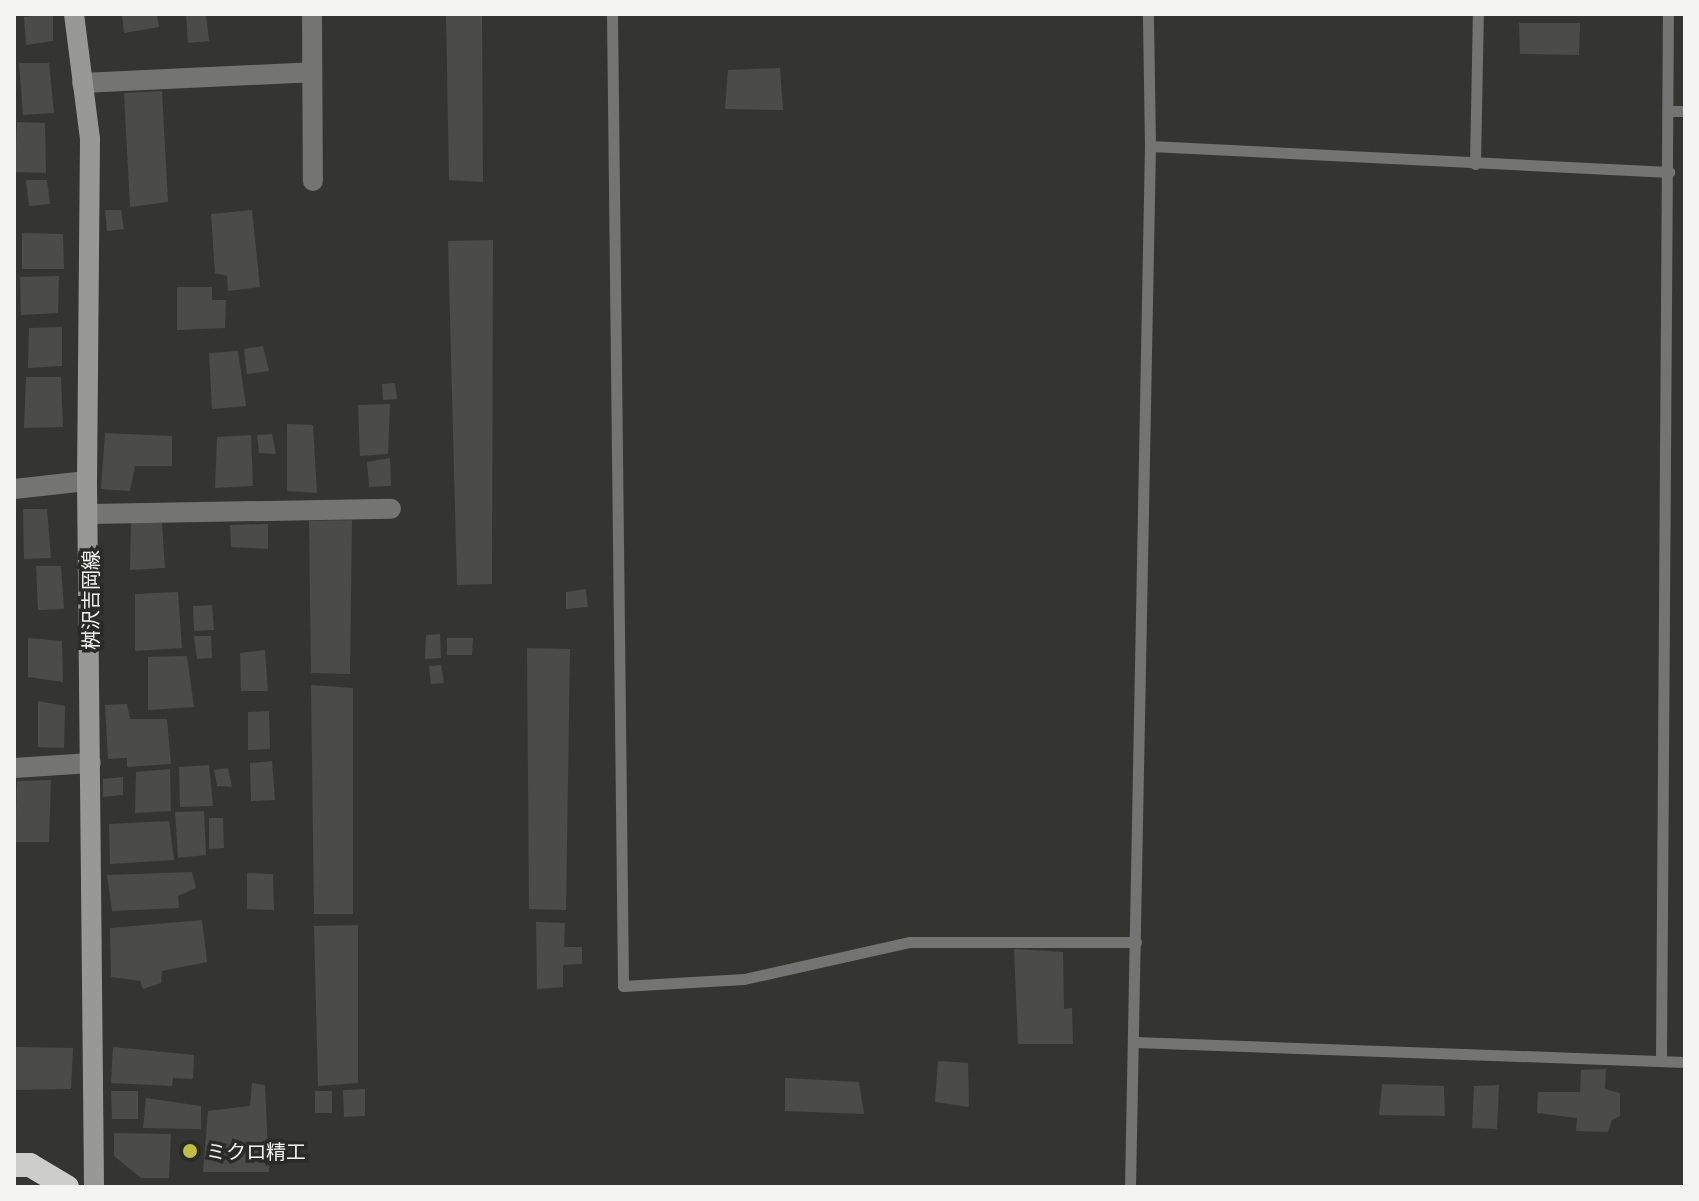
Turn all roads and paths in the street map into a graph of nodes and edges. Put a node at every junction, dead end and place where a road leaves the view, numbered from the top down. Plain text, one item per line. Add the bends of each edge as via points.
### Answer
1 (74, 14) edge
2 (312, 14) edge
3 (612, 14) edge
4 (1148, 14) edge
5 (1478, 14) edge
6 (1668, 14) edge
7 (312, 72) junction
8 (82, 83) junction
9 (1668, 111) junction
10 (1685, 111) edge
11 (1150, 146) junction
12 (1475, 164) junction
13 (1669, 172) junction
14 (313, 181) dead end
15 (87, 481) junction
16 (14, 489) edge
17 (391, 509) dead end
18 (90, 514) junction
19 (91, 763) junction
20 (14, 768) edge
21 (1136, 942) junction
22 (1135, 1042) junction
23 (1661, 1061) junction
24 (1685, 1062) edge
25 (14, 1165) edge
26 (67, 1187) edge
27 (94, 1187) edge
28 (1130, 1187) edge

1 - 8 main road, 桝沢吉岡線
2 - 7 street
3 - 21 lane via 623,986 744,979 910,942
4 - 11 lane
5 - 12 lane
6 - 9 lane
7 - 8 street
7 - 14 street
8 - 15 main road, 桝沢吉岡線 via 90,139
9 - 10 lane
9 - 13 lane
11 - 12 lane
11 - 21 lane
12 - 13 lane
13 - 23 lane
15 - 16 street
15 - 18 main road, 桝沢吉岡線
17 - 18 street
18 - 19 main road, 桝沢吉岡線
19 - 20 street
19 - 27 main road, 桝沢吉岡線
21 - 22 lane
22 - 23 lane
22 - 28 lane
23 - 24 lane
25 - 26 highway via 30,1165

